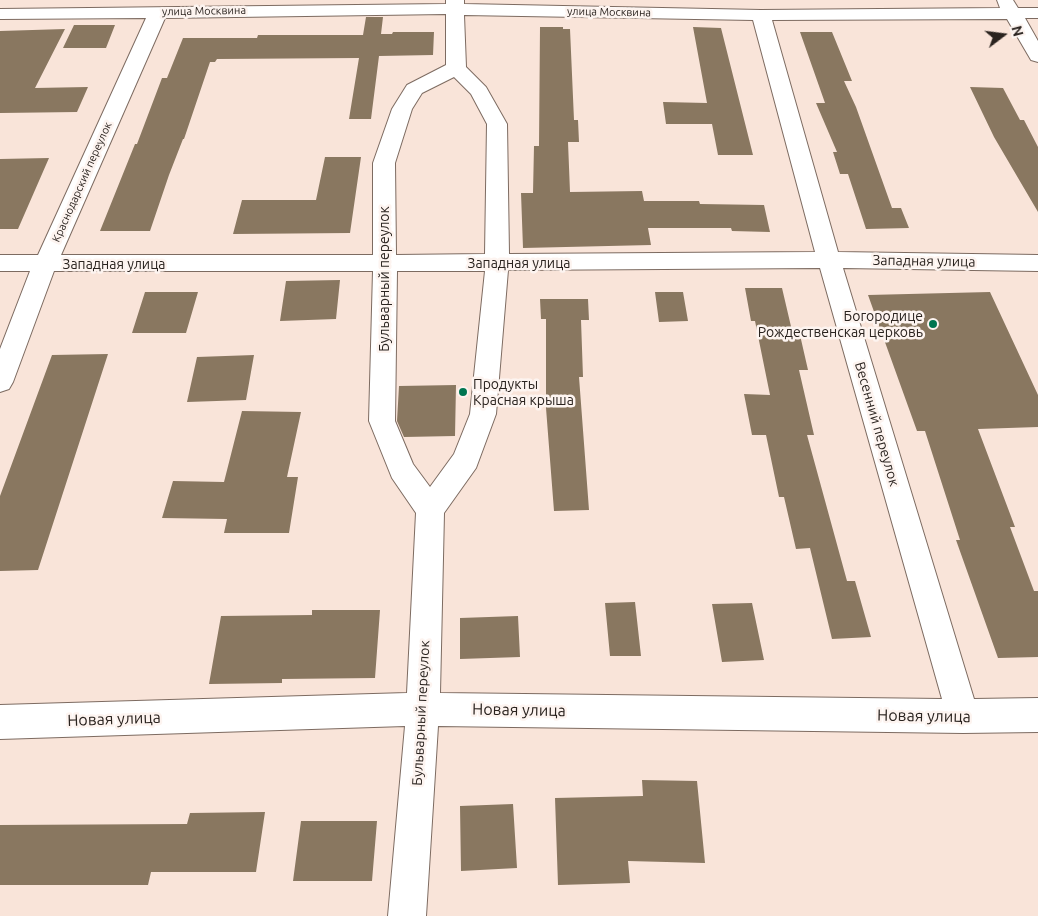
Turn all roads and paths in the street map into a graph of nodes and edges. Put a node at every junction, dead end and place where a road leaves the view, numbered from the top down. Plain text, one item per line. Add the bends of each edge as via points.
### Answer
1 (454, 4) edge
2 (1008, 7) edge
3 (158, 12) junction
4 (1038, 13) edge
5 (0, 14) edge
6 (761, 15) junction
7 (1038, 56) edge
8 (456, 68) junction
9 (829, 260) junction
10 (0, 263) edge
11 (497, 263) junction
12 (1038, 263) edge
13 (45, 264) junction
14 (385, 264) junction
15 (0, 382) edge
16 (430, 510) junction
17 (423, 709) junction
18 (1038, 715) edge
19 (963, 716) junction
20 (0, 722) edge
21 (407, 916) edge

1 - 3 street, улица Москвина
1 - 6 street, улица Москвина
1 - 8 street
2 - 4 street, улица Москвина
2 - 6 street, улица Москвина
2 - 7 street
3 - 5 street, улица Москвина
3 - 13 street, Краснодарский переулок
6 - 9 street, Весенний переулок
8 - 11 street via 479,91 497,124
8 - 14 street, Бульварный переулок via 414,89 402,109 384,162
9 - 11 street, Западная улица
9 - 12 street, Западная улица
9 - 19 street, Весенний переулок
10 - 13 street, Западная улица
11 - 14 street, Западная улица
11 - 16 street via 483,414 466,460
13 - 14 street, Западная улица
13 - 15 street, Краснодарский переулок
14 - 16 street, Бульварный переулок via 382,421 402,470
16 - 17 street, Бульварный переулок
17 - 19 street, Новая улица
17 - 20 street, Новая улица
17 - 21 street, Бульварный переулок
18 - 19 street, Новая улица

